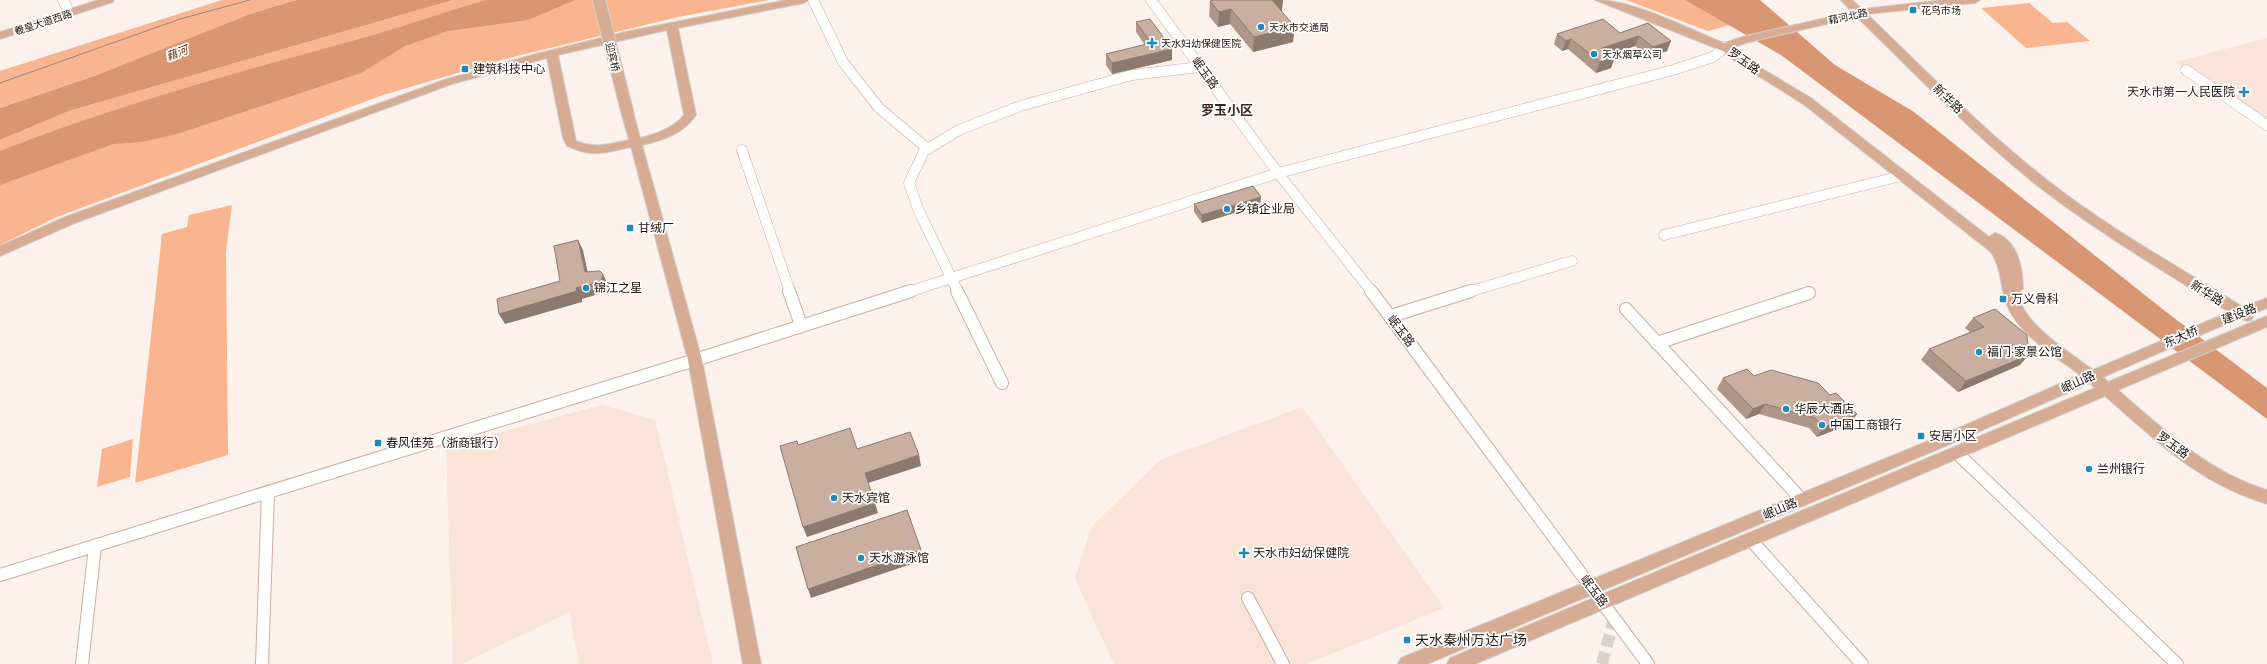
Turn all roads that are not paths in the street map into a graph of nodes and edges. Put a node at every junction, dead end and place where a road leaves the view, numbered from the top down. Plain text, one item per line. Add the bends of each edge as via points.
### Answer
1 (92, 0) edge
2 (109, 0) edge
3 (599, 0) edge
4 (804, 0) edge
5 (813, 0) edge
6 (1151, 0) edge
7 (1600, 0) edge
8 (1846, 0) edge
9 (1926, 0) edge
10 (1975, 0) edge
11 (65, 4) edge
12 (1860, 7) edge
13 (672, 26) junction
14 (0, 30) edge
15 (0, 36) edge
16 (1725, 47) junction
17 (552, 54) junction
18 (1200, 67) junction
19 (2186, 70) dead end
20 (2267, 125) edge
21 (635, 142) junction
22 (928, 149) junction
23 (742, 150) dead end
24 (1278, 173) junction
25 (1901, 176) junction
26 (1664, 235) dead end
27 (0, 251) edge
28 (1572, 261) dead end
29 (952, 278) junction
30 (1809, 293) dead end
31 (2267, 303) edge
32 (1626, 309) dead end
33 (2245, 311) junction
34 (1391, 316) junction
35 (2211, 324) joint
36 (2265, 324) edge
37 (801, 325) junction
38 (2228, 338) joint
39 (1658, 343) junction
40 (2152, 350) joint
41 (695, 360) junction
42 (2091, 376) junction
43 (1002, 382) dead end
44 (2107, 390) junction
45 (1957, 453) junction
46 (268, 492) junction
47 (2267, 497) edge
48 (1802, 500) junction
49 (1751, 540) junction
50 (95, 546) junction
51 (0, 575) edge
52 (1591, 588) junction
53 (1248, 598) dead end
54 (1602, 603) junction
55 (82, 664) edge
56 (262, 664) edge
57 (752, 664) edge
58 (1283, 664) edge
59 (1407, 664) edge
60 (1456, 664) edge
61 (1648, 664) edge
62 (1862, 664) edge
63 (2177, 664) edge

1 - 11 main road, 羲皇大道西路
2 - 15 main road, 羲皇大道西路
3 - 21 main road, 迎宾桥, bridge
4 - 13 main road
5 - 22 street via 843,62 879,108
6 - 18 street, 岷玉路
7 - 16 main road via 1625,7
8 - 12 main road, 新华路
9 - 12 main road, 藉河北路
10 - 12 main road, 藉河北路
11 - 14 main road, 羲皇大道西路
12 - 16 main road, 藉河北路 via 1742,36
12 - 33 main road, 新华路 via 1987,137 2044,184 2113,233
13 - 17 main road
13 - 21 main road via 690,115 683,126 675,131
16 - 24 street via 1713,57 1673,70
16 - 25 main road, 罗玉路 via 1740,60 1807,102
16 - 42 main road, 罗玉路 via 1776,74 1813,100 2006,247 2016,261 2016,290 2025,309
17 - 21 main road via 572,144 578,148 598,150
17 - 27 main road via 448,82 70,220
18 - 22 street via 1132,75 1020,106 959,130
18 - 24 street, 岷玉路
19 - 20 street
21 - 41 main road, 迎宾桥
22 - 29 street via 924,152 909,183 918,209
23 - 37 street
24 - 29 street
24 - 34 street, 岷玉路
25 - 26 street
25 - 42 main road, 罗玉路 via 1996,250 2005,264 2010,295 2019,314 2057,351
28 - 34 street
29 - 37 street
29 - 43 street
30 - 39 street
31 - 33 main road, 建设路
32 - 39 street
33 - 35 main road, 建设路
33 - 36 main road, 新华路
34 - 52 street, 岷玉路
35 - 40 main road, 东大桥
36 - 38 main road, 建设路
37 - 41 street
38 - 44 main road, 东大桥
39 - 48 street
40 - 42 main road, 岷山路
41 - 46 street
41 - 57 main road, 迎宾桥
42 - 44 main road, 罗玉路
42 - 48 main road, 岷山路
44 - 45 main road, 岷山路
44 - 47 main road, 罗玉路 via 2148,427 2220,479
45 - 49 main road, 岷山路
45 - 63 street
46 - 50 street
46 - 56 street
48 - 52 main road, 岷山路
49 - 54 main road, 岷山路
49 - 62 street
50 - 51 street
50 - 55 street
52 - 54 street, 岷玉路
52 - 59 main road, 岷山路
53 - 58 street
54 - 60 main road, 岷山路
54 - 61 street, 岷玉路

